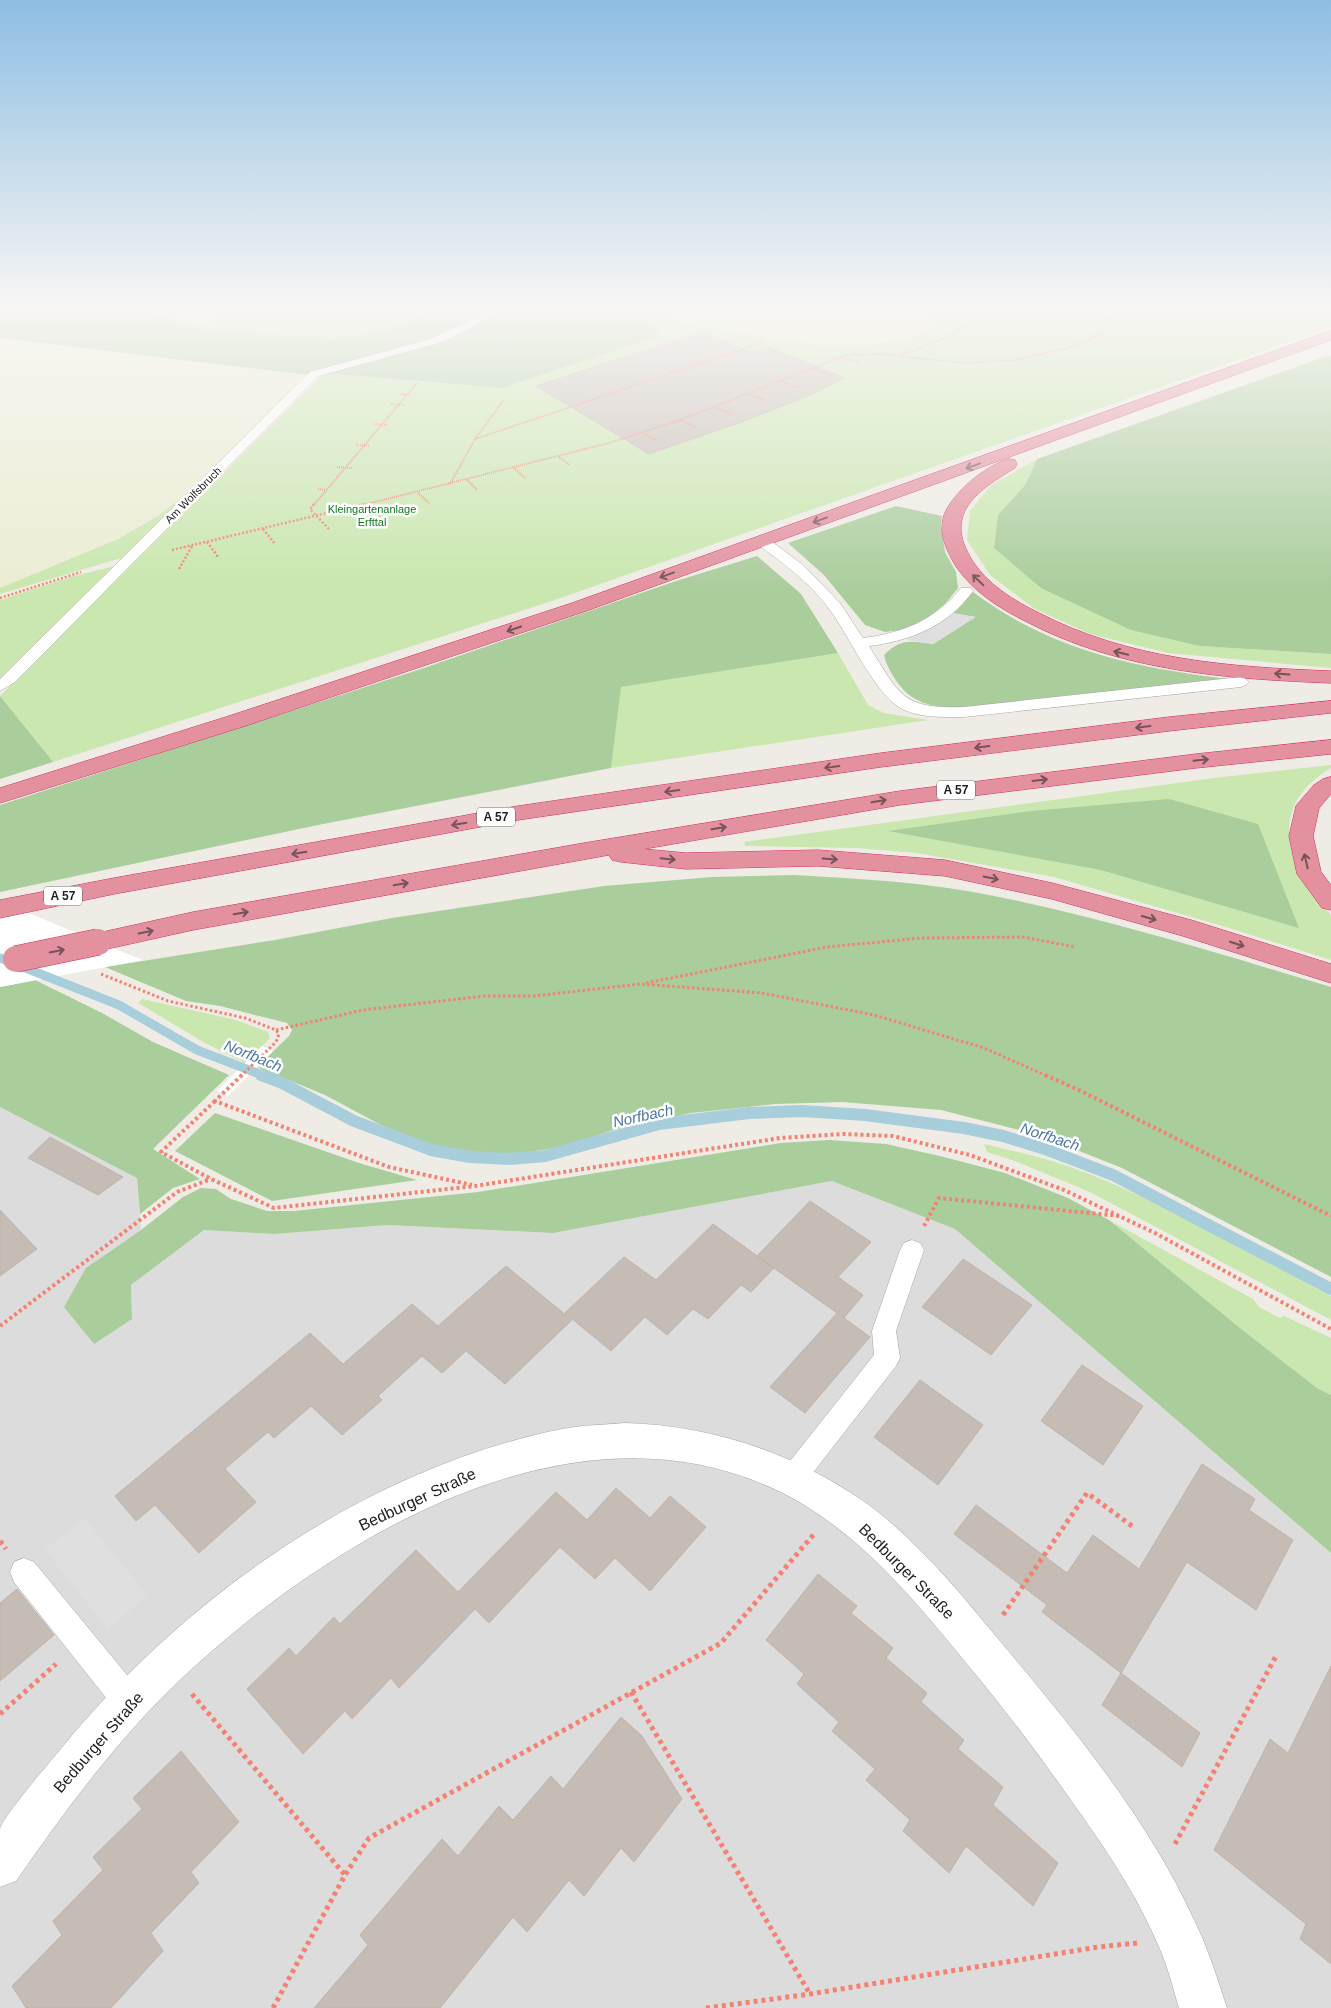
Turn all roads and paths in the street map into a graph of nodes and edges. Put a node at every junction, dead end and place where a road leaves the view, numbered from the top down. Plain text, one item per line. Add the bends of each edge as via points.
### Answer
1 (286, 403) edge
2 (401, 403) edge
3 (502, 403) edge
4 (583, 403) edge
5 (723, 403) edge
6 (1144, 403) edge
7 (1174, 403) edge
8 (391, 404) dead end
9 (399, 405) junction
10 (405, 405) dead end
11 (562, 406) dead end
12 (714, 406) junction
13 (567, 408) junction
14 (562, 410) junction
15 (566, 412) dead end
16 (733, 415) dead end
17 (680, 420) junction
18 (374, 424) dead end
19 (382, 425) junction
20 (388, 425) dead end
21 (696, 428) dead end
22 (643, 433) junction
23 (475, 439) junction
24 (657, 441) dead end
25 (356, 445) dead end
26 (364, 446) junction
27 (370, 446) dead end
28 (559, 456) junction
29 (570, 465) dead end
30 (338, 467) dead end
31 (345, 467) junction
32 (352, 468) dead end
33 (513, 468) junction
34 (525, 478) dead end
35 (467, 480) junction
36 (450, 484) junction
37 (318, 490) dead end
38 (326, 490) junction
39 (477, 490) dead end
40 (418, 492) junction
41 (429, 503) dead end
42 (366, 505) junction
43 (380, 516) dead end
44 (316, 517) junction
45 (263, 529) junction
46 (329, 529) dead end
47 (762, 541) junction
48 (207, 542) junction
49 (275, 544) dead end
50 (192, 546) junction
51 (220, 558) dead end
52 (128, 560) junction
53 (179, 569) dead end
54 (966, 591) dead end
55 (0, 598) edge
56 (859, 643) junction
57 (1331, 677) edge
58 (1241, 682) dead end
59 (0, 686) edge
60 (1331, 707) edge
61 (1331, 747) edge
62 (1331, 784) edge
63 (0, 796) edge
64 (584, 851) junction
65 (1331, 902) edge
66 (7, 908) edge
67 (1075, 947) dead end
68 (0, 962) edge
69 (97, 973) dead end
70 (1331, 974) edge
71 (640, 984) junction
72 (276, 1030) junction
73 (215, 1101) junction
74 (211, 1179) junction
75 (475, 1186) junction
76 (933, 1208) dead end
77 (1331, 1216) edge
78 (1123, 1217) junction
79 (912, 1250) dead end
80 (0, 1326) edge
81 (1331, 1329) edge
82 (792, 1480) junction
83 (838, 1506) junction
84 (1132, 1526) dead end
85 (24, 1572) dead end
86 (80, 1642) junction
87 (980, 1649) junction
88 (1276, 1656) dead end
89 (167, 1664) junction
90 (630, 1692) junction
91 (130, 1703) junction
92 (0, 1714) edge
93 (0, 1865) edge
94 (345, 1875) junction
95 (1153, 1886) junction
96 (1180, 1940) junction
97 (810, 1994) junction
98 (273, 2008) edge
99 (706, 2008) edge
100 (1203, 2008) edge

1 - 52 lane, Am Wolfsbruch
2 - 9 path
3 - 23 path
4 - 13 path
5 - 12 path
6 -> 47 highway
57 -> 7 highway via 1168,663 1112,651 1056,631 1004,602 973,576 956,552 951,537 955,509 963,496 994,473 1036,451
8 - 9 path
9 - 10 path
9 - 19 path
11 - 13 path
12 - 16 path
12 - 17 path
13 - 14 path
14 - 15 path
14 - 23 path
17 - 21 path
17 - 22 path
18 - 19 path
19 - 20 path
19 - 26 path
22 - 24 path
22 - 28 path
23 - 36 path
25 - 26 path
26 - 27 path
26 - 31 path
28 - 29 path
28 - 33 path
30 - 31 path
31 - 32 path
31 - 38 path
33 - 34 path
33 - 35 path
35 - 36 path
35 - 39 path
36 - 40 path
37 - 38 path
38 - 44 path via 310,509
40 - 41 path
40 - 42 path
42 - 43 path
42 - 44 path
44 - 45 path
44 - 46 path
45 - 48 path
45 - 49 path
47 - 56 lane via 811,580 835,606
47 -> 63 highway via 418,662
48 - 50 path
48 - 51 path
50 - 52 path
50 - 53 path
52 - 55 path
52 - 59 lane, Am Wolfsbruch
54 - 56 lane via 939,619 914,632
56 - 58 lane via 892,694 914,710 935,713
60 -> 66 highway, A 57 via 880,760 528,812
64 -> 61 highway, A 57 via 900,798 1196,760
65 -> 62 highway via 1309,874 1301,836 1308,806
68 -> 64 highway, A 57, bridge via 193,921
64 -> 70 highway via 686,861 818,858 945,868 1052,891 1191,929
67 - 71 path via 1023,937 921,938 827,947
69 - 72 path via 168,1001 245,1018
71 - 72 path via 534,996 484,996 363,1010
71 - 77 path via 762,993 874,1015 984,1048 1081,1091
72 - 73 path via 279,1034 276,1042
73 - 74 path via 161,1152
73 - 75 path via 389,1167
74 - 75 path via 274,1208
74 - 80 path via 177,1192
75 - 78 path via 780,1138 882,1135 948,1149 1005,1166 1068,1190
76 - 78 path via 939,1198
78 - 81 path
79 - 82 lane via 884,1331 887,1358
82 - 83 street, Bedburger Straße
82 - 89 street, Bedburger Straße via 716,1452 660,1442 589,1442 507,1460 462,1474 324,1545 239,1603
83 - 87 street, Bedburger Straße via 889,1549
83 - 90 path via 721,1643
84 - 87 path via 1087,1493
85 - 86 lane
86 - 91 lane
86 - 92 path
87 - 95 street, Bedburger Straße via 1087,1786
88 - 95 path
89 - 91 street, Bedburger Straße
89 - 94 path
90 - 94 path via 369,1838
90 - 97 path
91 - 93 street, Bedburger Straße via 60,1784
94 - 98 path
95 - 96 street, Bedburger Straße
96 - 97 path via 1098,1947
96 - 100 street, Bedburger Straße
97 - 99 path

